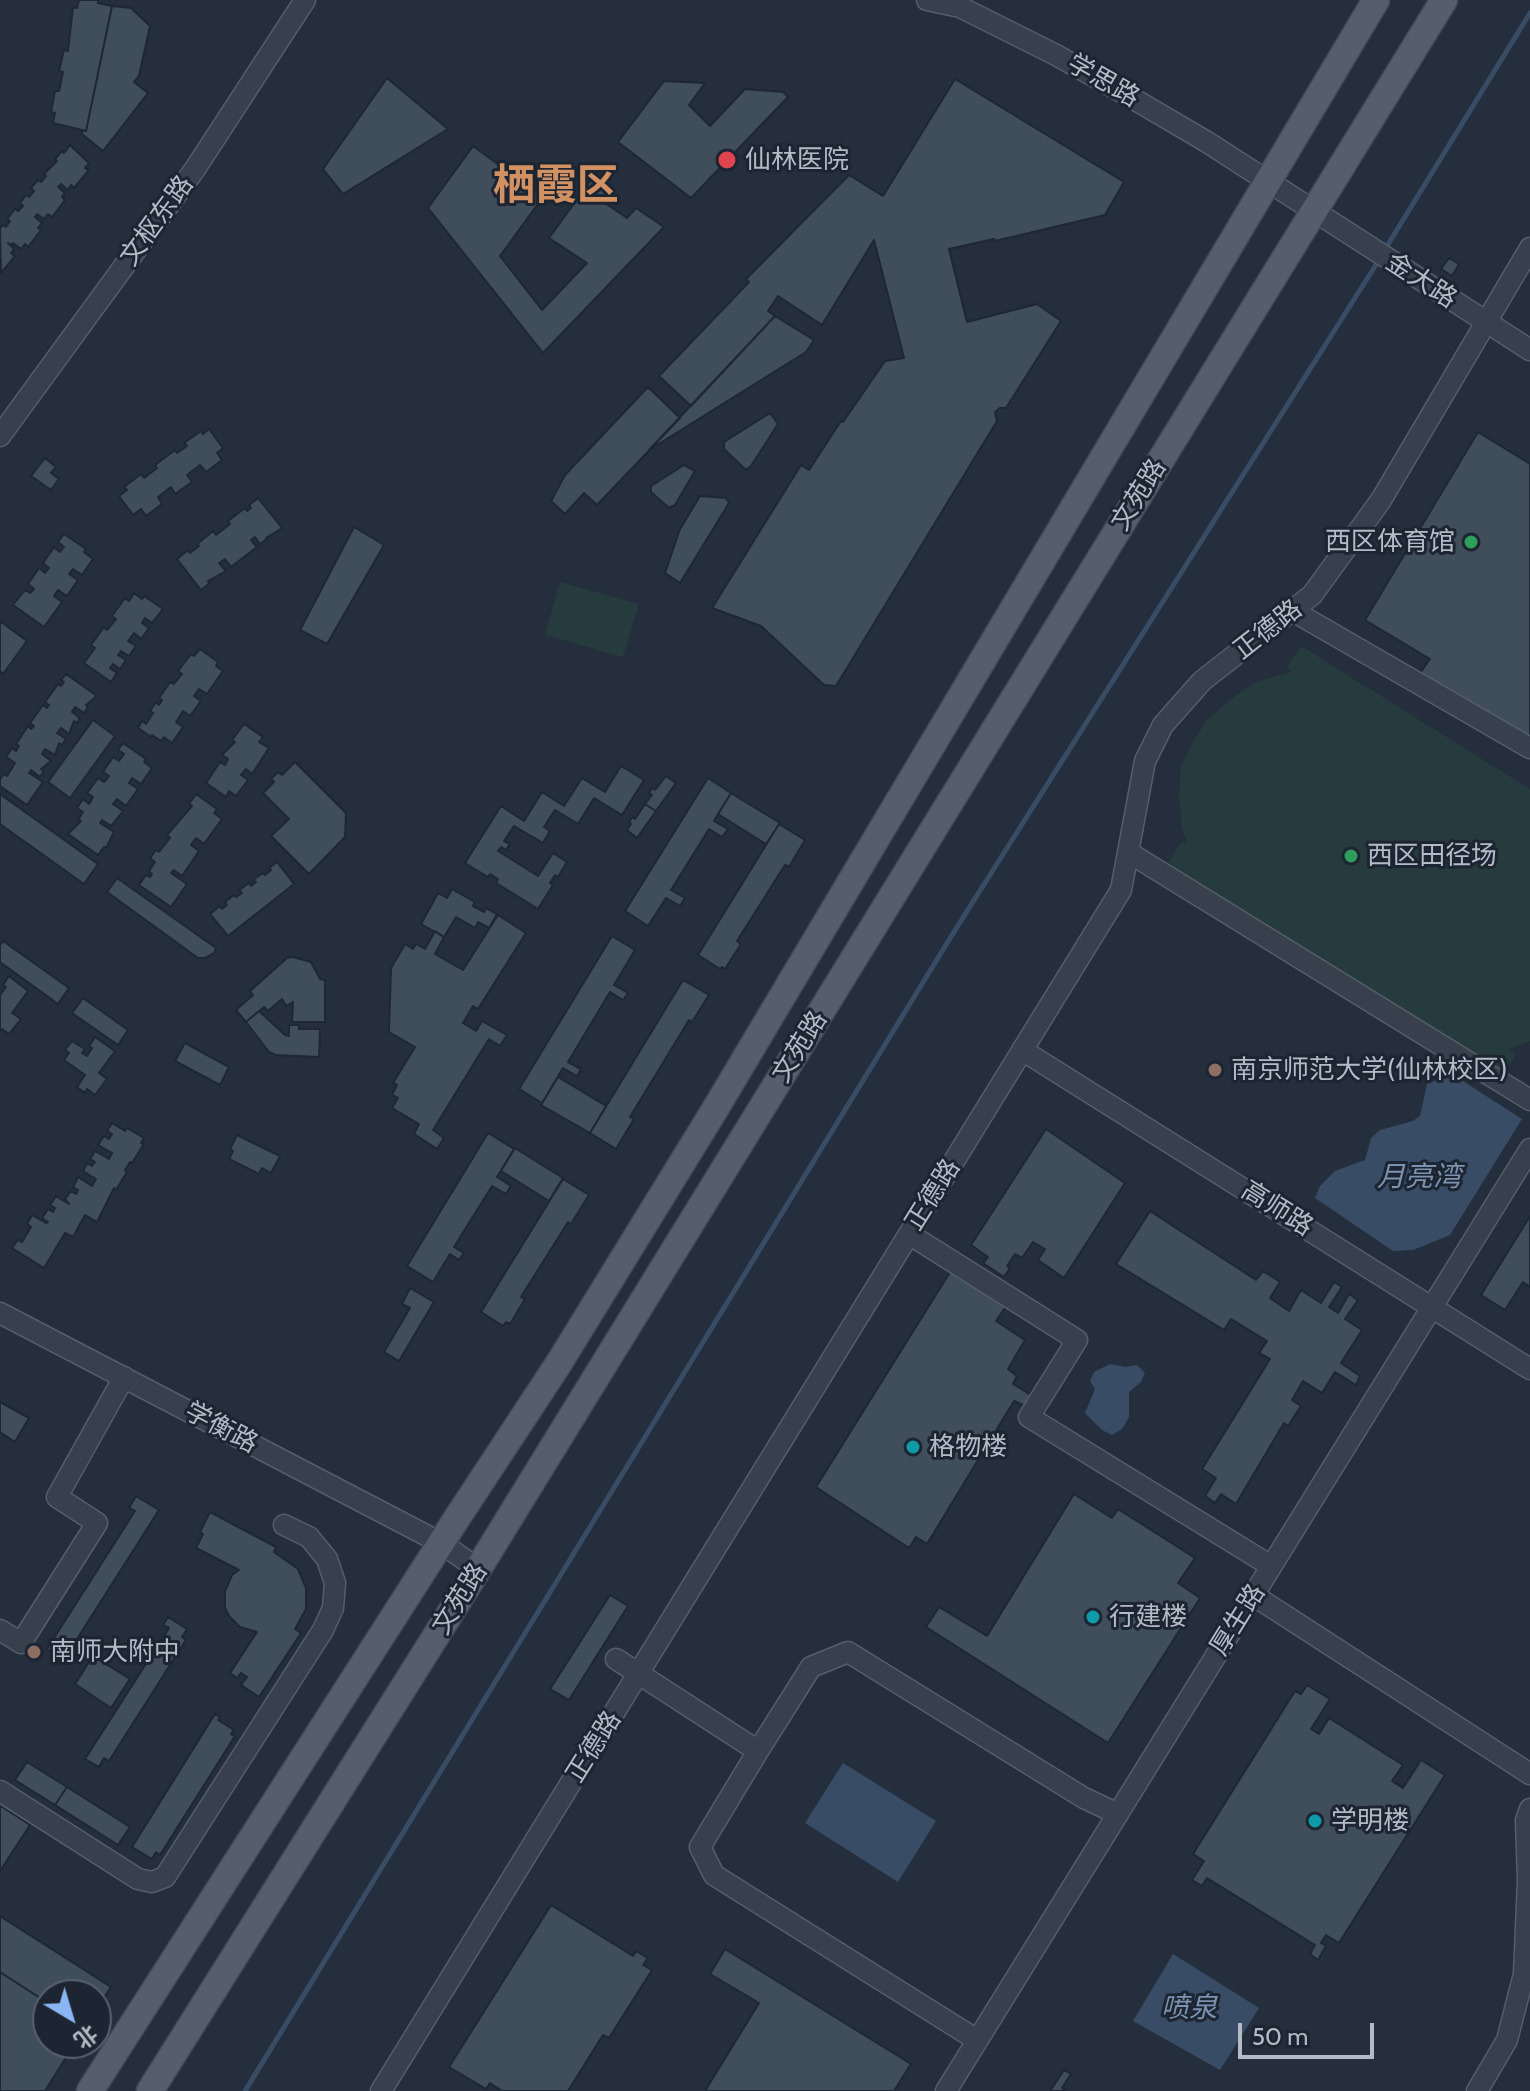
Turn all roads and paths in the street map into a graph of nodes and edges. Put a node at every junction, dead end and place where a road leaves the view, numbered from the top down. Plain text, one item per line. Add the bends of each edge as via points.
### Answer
1 (305, 0) edge
2 (927, 0) edge
3 (1376, 0) edge
4 (1444, 0) edge
5 (1268, 183) junction
6 (1313, 212) junction
7 (1530, 248) edge
8 (1487, 323) junction
9 (1530, 350) edge
10 (0, 436) edge
11 (1293, 611) junction
12 (1530, 748) edge
13 (1128, 852) junction
14 (1022, 1050) junction
15 (1530, 1100) edge
16 (1530, 1149) edge
17 (909, 1234) junction
18 (1432, 1307) junction
19 (0, 1313) edge
20 (1530, 1369) edge
21 (124, 1377) junction
22 (284, 1525) dead end
23 (441, 1543) junction
24 (1271, 1566) junction
25 (478, 1569) junction
26 (1253, 1595) junction
27 (0, 1630) edge
28 (616, 1659) dead end
29 (640, 1674) junction
30 (758, 1751) junction
31 (1530, 1774) edge
32 (0, 1791) edge
33 (1530, 1809) edge
34 (1118, 1814) junction
35 (977, 2040) junction
36 (90, 2091) edge
37 (150, 2091) edge
38 (381, 2091) edge
39 (946, 2091) edge
40 (1477, 2091) edge

1 - 10 street, 文枢东路 via 195,169
2 - 5 street, 学思路 via 960,7 1056,55
3 - 5 main road, 文苑路
4 - 6 main road, 文苑路
5 - 6 street, 学思路
5 - 23 main road, 文苑路 via 714,1111
6 - 8 street, 金大路
6 - 25 main road, 文苑路
7 - 8 street, 正德路
8 - 9 street, 金大路
8 - 11 street, 正德路 via 1381,500 1312,595
11 - 12 street
11 - 13 street, 正德路 via 1202,681 1163,725 1145,761
13 - 14 street, 正德路 via 1121,890
13 - 15 street
14 - 17 street, 正德路
14 - 18 street, 高师路
16 - 18 street, 厚生路
17 - 24 street via 1077,1340 1029,1417
17 - 29 street, 正德路
18 - 20 street, 高师路
18 - 24 street, 厚生路
19 - 21 street, 学衡路
21 - 23 street, 学衡路
21 - 27 street via 57,1497 97,1523 21,1643
22 - 32 street via 309,1537 327,1559 335,1583 333,1608 165,1877 152,1882 138,1879
23 - 25 street, 学衡路
23 - 36 main road, 文苑路
24 - 26 street, 厚生路
25 - 37 main road, 文苑路
26 - 31 street
26 - 34 street, 厚生路
28 - 29 street
29 - 30 street
29 - 38 street, 正德路
30 - 34 street via 811,1667 848,1652
30 - 35 street via 700,1847 714,1875
33 - 40 street via 1524,1974 1507,2040
34 - 35 street, 厚生路
35 - 39 street, 厚生路

